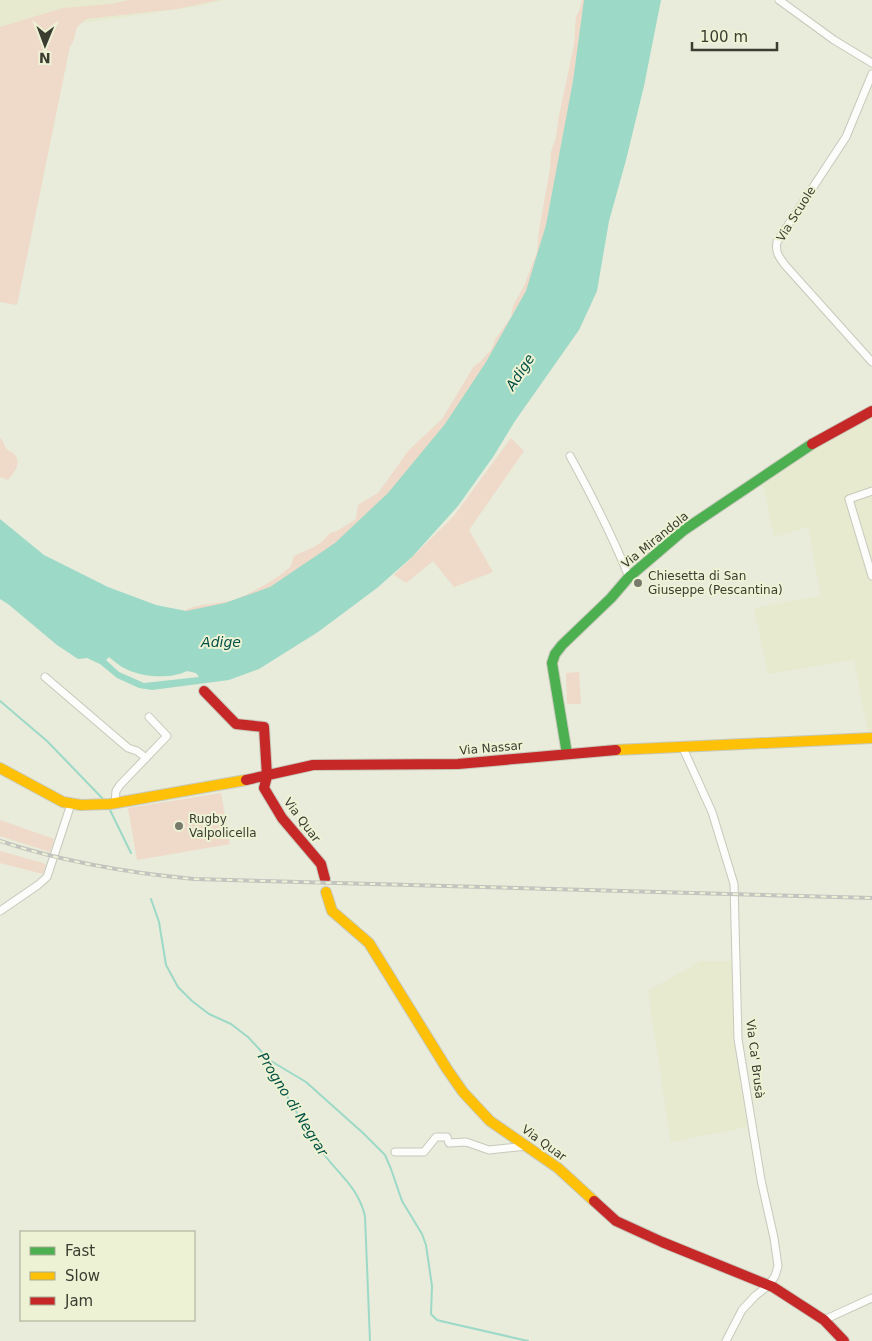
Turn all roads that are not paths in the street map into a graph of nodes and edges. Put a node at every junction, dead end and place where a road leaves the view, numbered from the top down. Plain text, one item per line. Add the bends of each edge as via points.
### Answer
1 (778, 0) edge
2 (872, 63) edge
3 (872, 74) edge
4 (872, 362) edge
5 (872, 411) edge
6 (570, 456) dead end
7 (872, 492) edge
8 (872, 576) edge
9 (629, 577) junction
10 (45, 677) dead end
11 (204, 691) dead end
12 (149, 717) dead end
13 (872, 738) edge
14 (682, 746) junction
15 (567, 754) junction
16 (146, 758) junction
17 (0, 768) edge
18 (267, 776) junction
19 (113, 803) junction
20 (72, 804) junction
21 (326, 879) dead end
22 (326, 892) dead end
23 (0, 911) edge
24 (527, 1146) junction
25 (395, 1152) dead end
26 (769, 1285) junction
27 (872, 1298) edge
28 (824, 1320) junction
29 (726, 1341) edge
30 (844, 1341) edge

1 - 2 street
3 - 4 street, Via Scuole via 846,137 776,248 785,265
5 - 9 street, Via Mirandola via 814,443 684,530
6 - 9 street via 617,546
7 - 8 street via 849,499
9 - 15 street, Via Mirandola via 555,654 552,663
10 - 16 street via 128,748 137,750
11 - 18 street, Via Quar via 236,724 264,727
12 - 16 street via 168,736
13 - 14 street, Via Nassar
14 - 15 street, Via Nassar
14 - 26 street, Via Ca' Brusà via 712,812 734,884 738,1039 778,1266
15 - 18 street, Via Nassar via 458,764 313,765
16 - 19 street via 120,785
17 - 20 street, Via Nassar
18 - 19 street, Via Nassar
18 - 21 street, Via Quar via 264,788 277,811 321,864
19 - 20 street, Via Nassar
20 - 23 street via 47,877
22 - 24 street, Via Quar via 332,911 370,942 463,1092 490,1121
24 - 25 street via 489,1150 466,1142 449,1143 447,1137 436,1137 424,1152
24 - 26 street, Via Quar via 558,1168 616,1221
26 - 28 street
26 - 29 street via 742,1310
27 - 28 street
28 - 30 street

